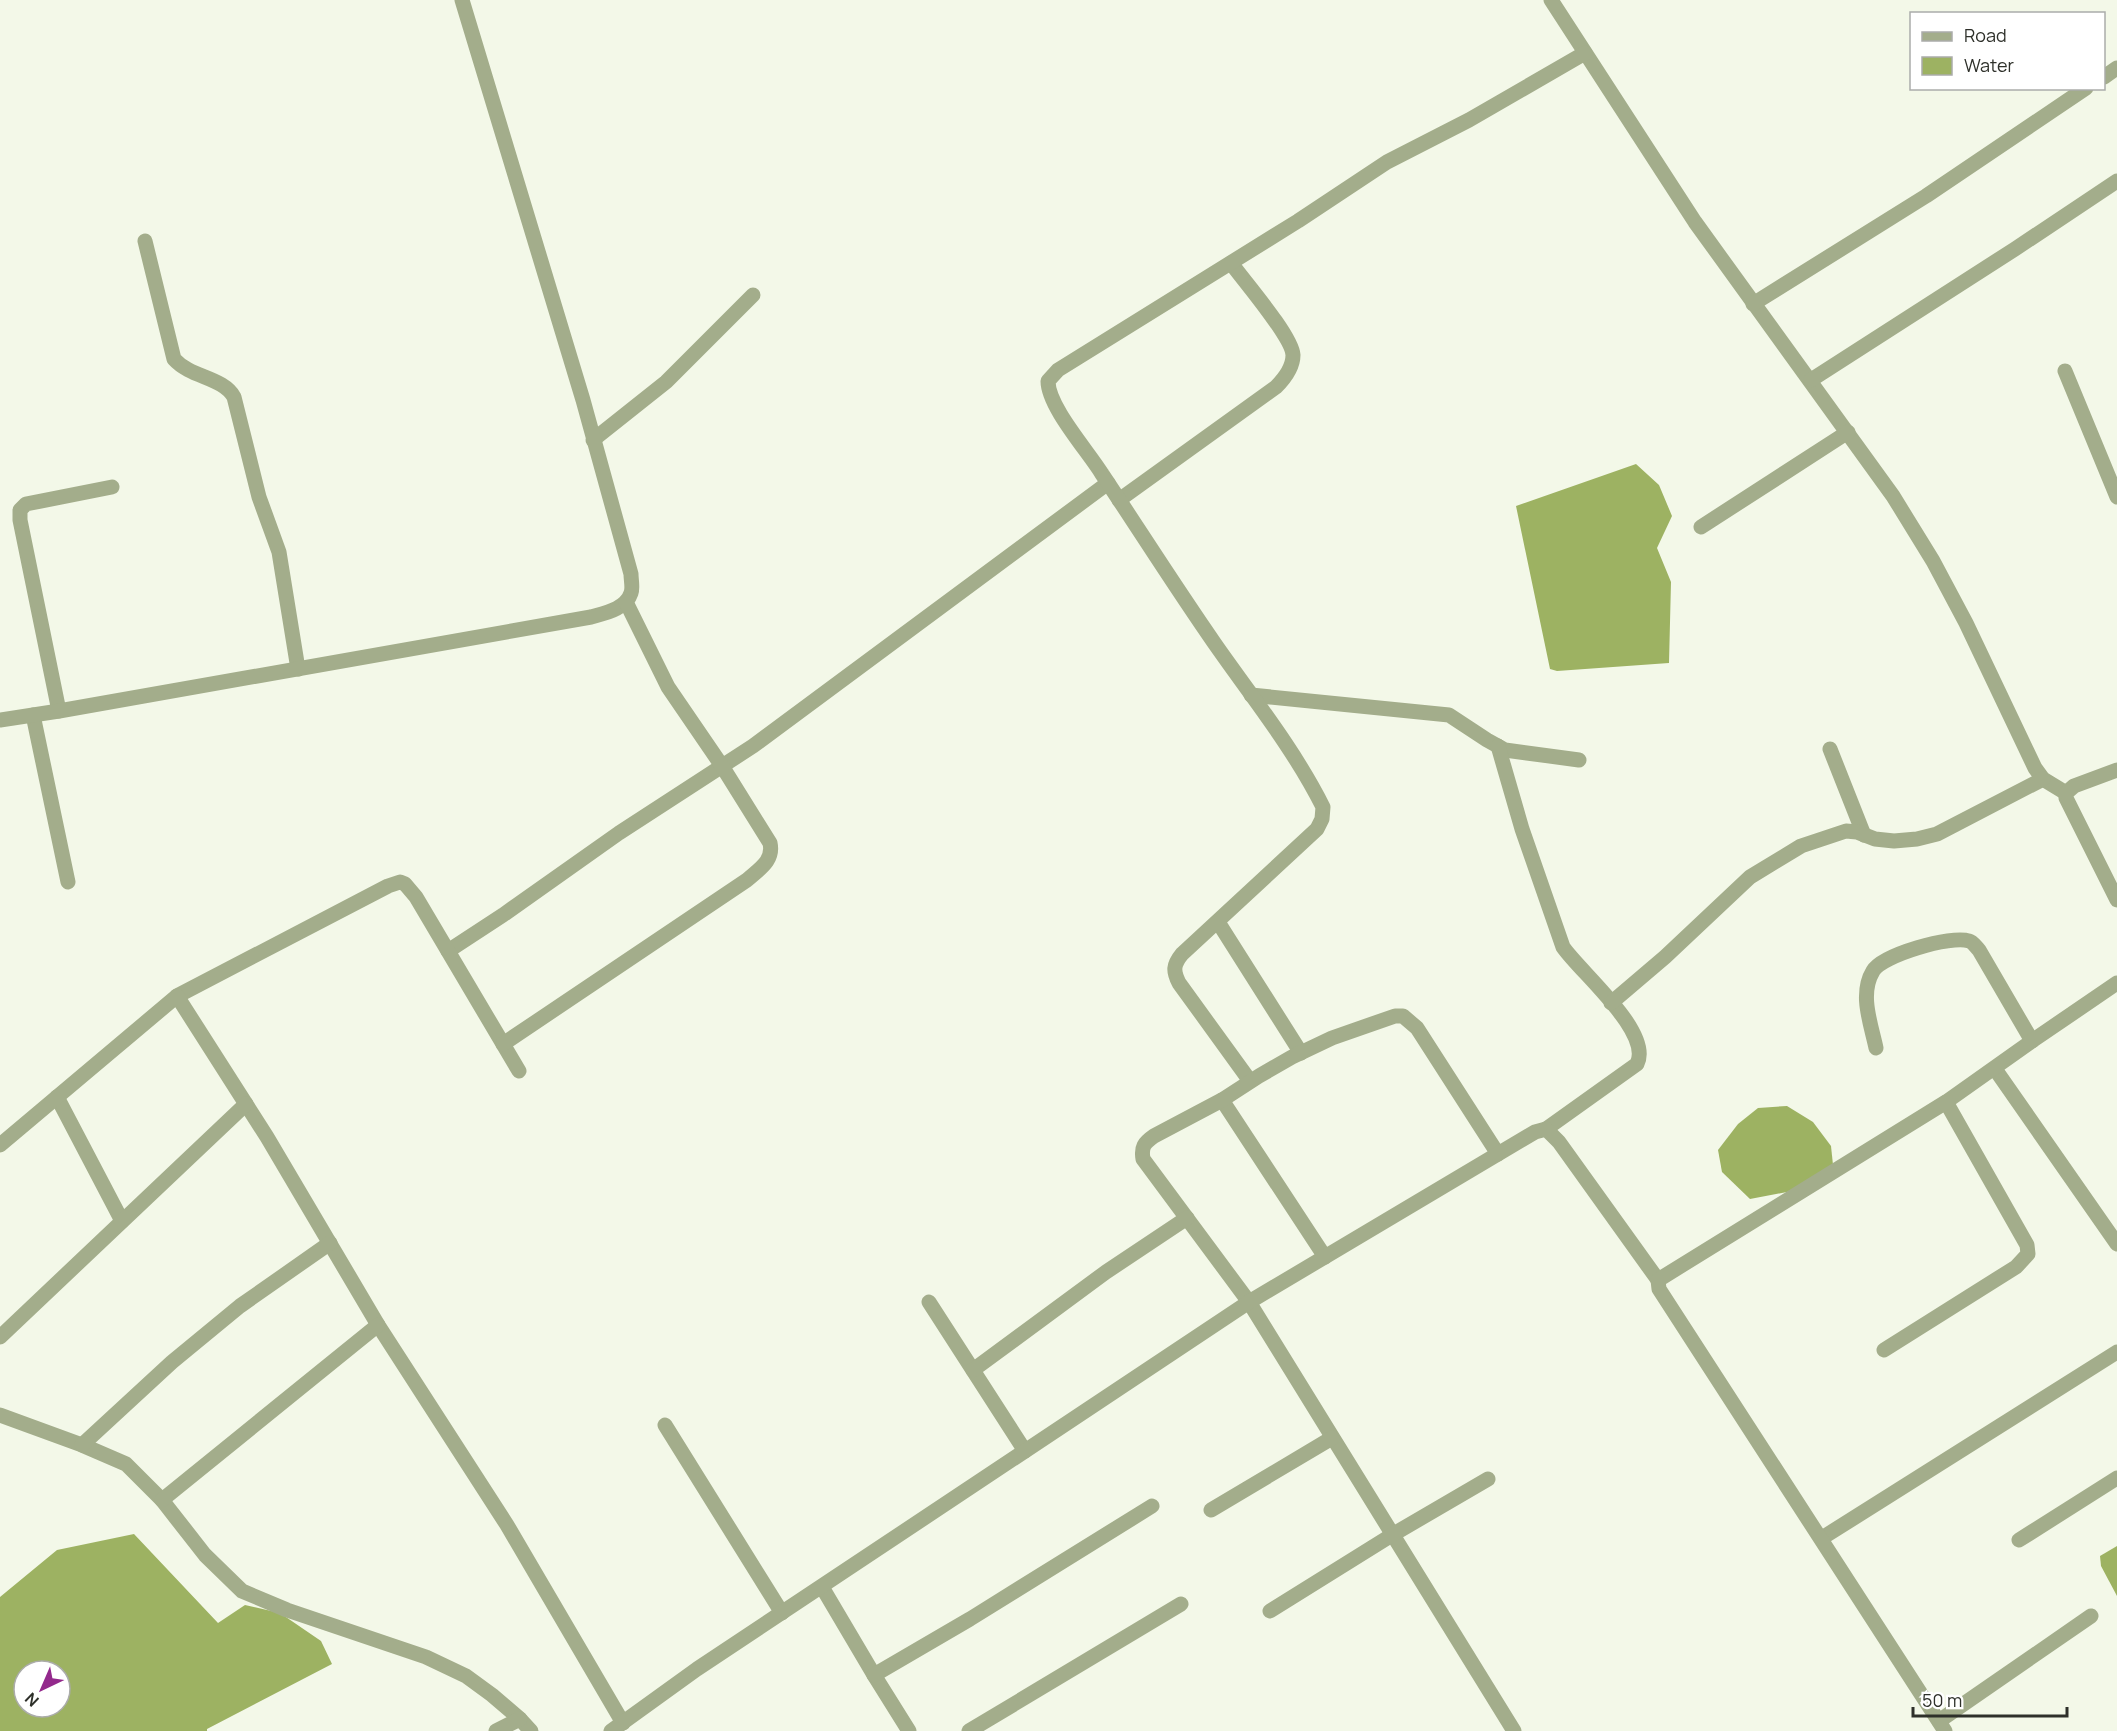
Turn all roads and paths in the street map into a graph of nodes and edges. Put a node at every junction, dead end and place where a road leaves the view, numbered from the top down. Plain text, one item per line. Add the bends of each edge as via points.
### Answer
1 (462, 0) edge
2 (1551, 0) edge
3 (1585, 53) junction
4 (2083, 90) edge
5 (2117, 181) edge
6 (145, 241) dead end
7 (1231, 263) junction
8 (753, 296) dead end
9 (1753, 304) junction
10 (2065, 371) dead end
11 (1810, 381) junction
12 (1848, 432) junction
13 (592, 440) junction
14 (1108, 483) junction
15 (112, 487) dead end
16 (2117, 497) edge
17 (1119, 500) junction
18 (1701, 527) dead end
19 (626, 602) junction
20 (298, 669) junction
21 (1251, 695) junction
22 (59, 711) junction
23 (33, 715) junction
24 (0, 720) edge
25 (1498, 746) junction
26 (1830, 749) dead end
27 (1579, 760) dead end
28 (722, 766) junction
29 (2117, 770) edge
30 (2043, 779) junction
31 (2066, 793) junction
32 (1864, 835) junction
33 (68, 882) dead end
34 (2117, 900) edge
35 (1218, 922) junction
36 (448, 951) junction
37 (2117, 983) edge
38 (177, 996) junction
39 (1611, 1003) junction
40 (2032, 1041) junction
41 (503, 1044) junction
42 (1876, 1048) dead end
43 (1301, 1053) junction
44 (1995, 1069) junction
45 (519, 1071) dead end
46 (1251, 1081) junction
47 (57, 1097) junction
48 (1222, 1100) junction
49 (1946, 1102) junction
50 (246, 1104) junction
51 (1546, 1129) junction
52 (0, 1145) edge
53 (1498, 1154) junction
54 (1186, 1218) junction
55 (122, 1221) junction
56 (330, 1243) junction
57 (2117, 1244) edge
58 (1325, 1257) junction
59 (1658, 1280) junction
60 (928, 1302) dead end
61 (1249, 1302) junction
62 (378, 1325) junction
63 (0, 1337) edge
64 (1884, 1350) dead end
65 (2117, 1352) edge
66 (973, 1370) junction
67 (0, 1415) edge
68 (665, 1425) dead end
69 (1332, 1437) junction
70 (82, 1446) junction
71 (1025, 1451) junction
72 (2117, 1478) edge
73 (1488, 1479) dead end
74 (162, 1500) junction
75 (1152, 1506) dead end
76 (1211, 1510) dead end
77 (1392, 1535) junction
78 (1822, 1538) junction
79 (2019, 1540) dead end
80 (822, 1587) junction
81 (1181, 1604) dead end
82 (1270, 1611) dead end
83 (782, 1613) junction
84 (2091, 1616) dead end
85 (874, 1675) junction
86 (520, 1719) junction
87 (1942, 1726) edge
88 (617, 1727) edge
89 (496, 1731) edge
90 (531, 1731) edge
91 (909, 1731) edge
92 (969, 1731) edge
93 (1514, 1731) edge

1 - 13 street
2 - 3 street
3 - 7 street via 1387,162
3 - 9 street
4 - 9 street via 1926,196
5 - 11 street
6 - 20 street via 174,359 189,372 231,390 234,397 259,497 279,552
7 - 14 street via 1058,370 1048,381 1054,403
7 - 17 street via 1287,338 1293,354 1291,367 1276,387
8 - 13 street via 666,382
9 - 11 street
10 - 16 street
11 - 12 street
12 - 18 street
12 - 30 street via 1933,561
13 - 19 street via 631,574 632,593
14 - 17 street
14 - 28 street
15 - 22 street via 26,504 20,510
17 - 21 street
19 - 20 street via 591,617
19 - 28 street via 668,687
20 - 22 street
21 - 25 street via 1449,715
21 - 35 street via 1316,793 1323,807 1322,819 1317,829
22 - 23 street
23 - 24 street
23 - 33 street
25 - 27 street
25 - 39 street via 1563,947
26 - 32 street
28 - 36 street
28 - 41 street via 770,843 769,860 747,880
29 - 31 street via 2074,786
30 - 31 street
30 - 32 street via 1937,834 1894,841
31 - 34 street
32 - 39 street via 1846,831 1801,846 1750,877
35 - 43 street
35 - 46 street via 1182,954 1173,972
36 - 38 street via 416,897 400,882
36 - 41 street
37 - 40 street
38 - 47 street
38 - 50 street
39 - 51 street via 1636,1039 1640,1050 1637,1064
40 - 42 street via 1979,950 1971,941 1963,940 1905,953 1873,970 1866,999
40 - 44 street
41 - 45 street
43 - 46 street
43 - 53 street via 1395,1016 1410,1020
44 - 49 street
44 - 57 street
46 - 48 street
47 - 52 street
47 - 55 street
48 - 54 street via 1144,1143 1143,1159
48 - 58 street
49 - 59 street
49 - 64 street via 2027,1245 2028,1254 2016,1267
50 - 55 street
50 - 56 street
51 - 53 street
51 - 59 street
53 - 58 street
54 - 61 street
54 - 66 street
55 - 63 street
56 - 62 street
56 - 70 street via 240,1306 172,1362
58 - 61 street
59 - 78 street via 1659,1289
60 - 66 street
61 - 69 street
61 - 71 street
62 - 74 street
62 - 88 street via 507,1525
65 - 78 street
66 - 71 street
67 - 70 street
68 - 83 street
69 - 76 street
69 - 77 street
70 - 74 street via 126,1464
71 - 80 street
72 - 79 street
73 - 77 street
74 - 86 street via 205,1555 242,1591 426,1657 466,1676
75 - 85 street
77 - 82 street
77 - 93 street
78 - 87 street
80 - 83 street
80 - 85 street
81 - 92 street
83 - 88 street
84 - 87 street
85 - 91 street
86 - 89 street
86 - 90 street

